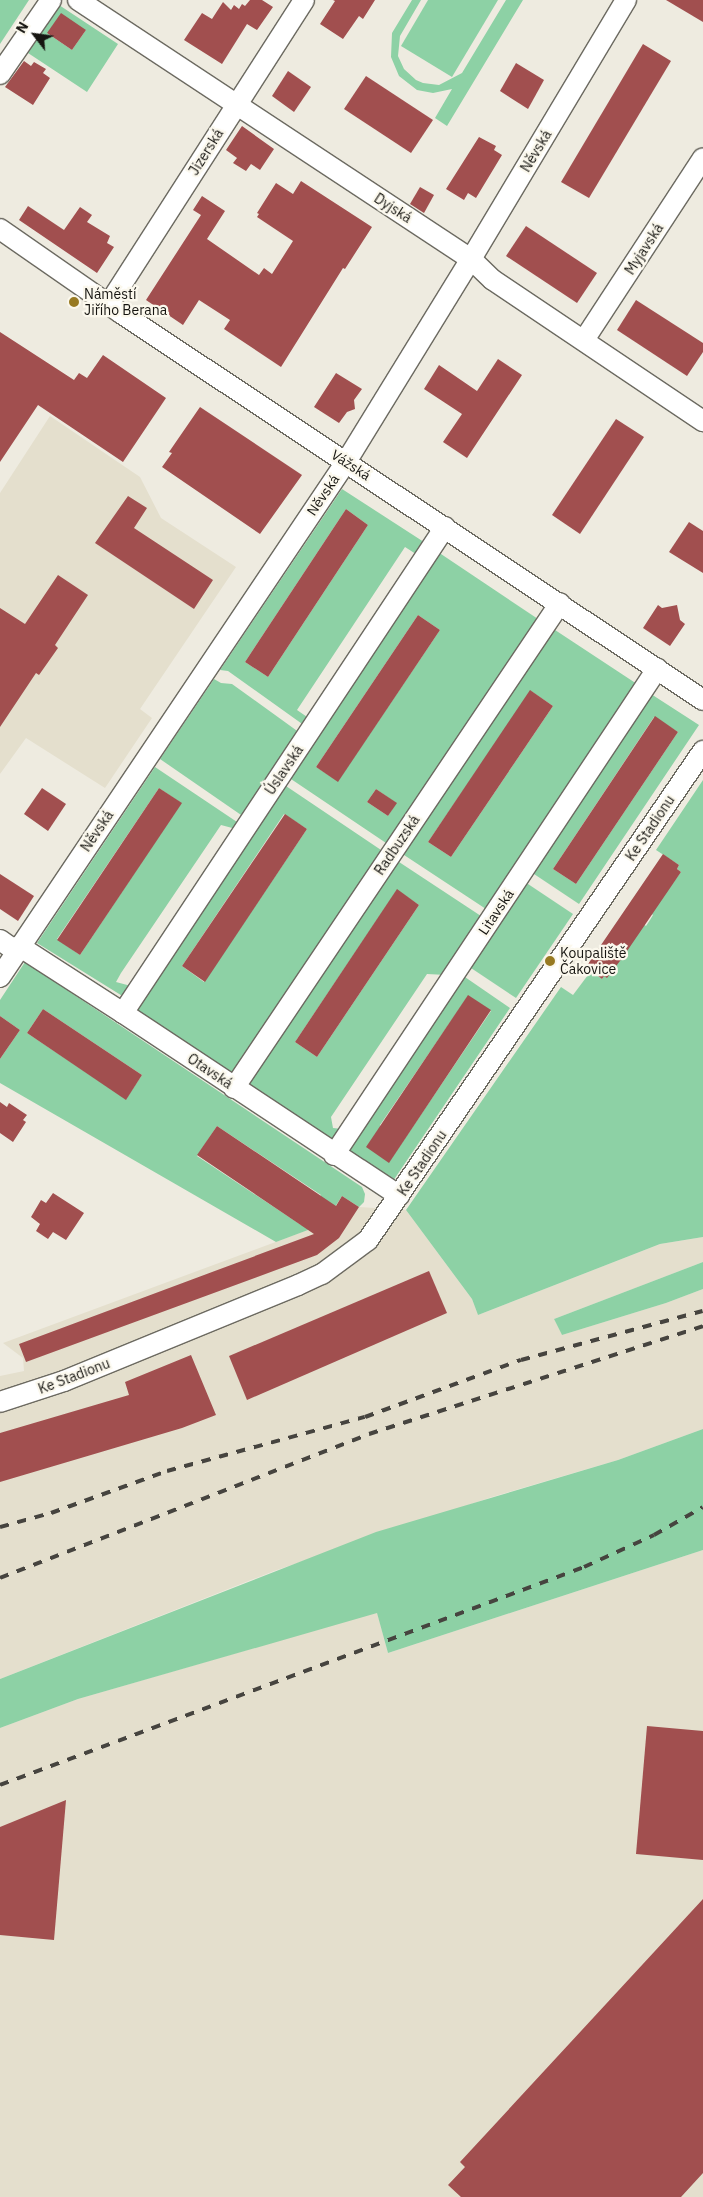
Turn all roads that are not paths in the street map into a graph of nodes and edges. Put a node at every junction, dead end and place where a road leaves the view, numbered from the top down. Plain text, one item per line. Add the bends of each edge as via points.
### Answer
1 (51, 0) edge
2 (78, 0) edge
3 (304, 0) edge
4 (626, 0) edge
5 (0, 74) edge
6 (236, 104) junction
7 (703, 158) edge
8 (0, 229) edge
9 (471, 259) junction
10 (109, 304) junction
11 (584, 340) junction
12 (703, 421) edge
13 (346, 462) junction
14 (446, 527) junction
15 (560, 603) junction
16 (657, 669) junction
17 (703, 700) edge
18 (703, 751) edge
19 (12, 946) edge
20 (0, 977) edge
21 (123, 1013) junction
22 (234, 1088) junction
23 (334, 1155) junction
24 (399, 1196) junction
25 (0, 1402) edge

1 - 5 street
2 - 6 street, Dyjská
3 - 6 street, Jizerská
4 - 9 street, Něvská
6 - 9 street, Dyjská
6 - 10 street, Jizerská
7 - 11 street, Myjavská
8 - 10 street, Vážská
9 - 11 street, Dyjská via 493,280
9 - 13 street, Něvská
10 - 13 street, Vážská
11 - 12 street, Dyjská
13 - 14 street, Vážská
13 - 19 street, Něvská
14 - 15 street, Vážská
14 - 21 street, Úslavská
15 - 16 street, Vážská
15 - 22 street, Radbuzská
16 - 17 street, Vážská
16 - 23 street, Litavská
18 - 24 street, Ke Stadionu
19 - 20 street, Něvská
19 - 21 street, Otavská
21 - 22 street, Otavská
22 - 23 street, Otavská
23 - 24 street, Otavská
24 - 25 street, Ke Stadionu via 368,1240 322,1274 64,1381

